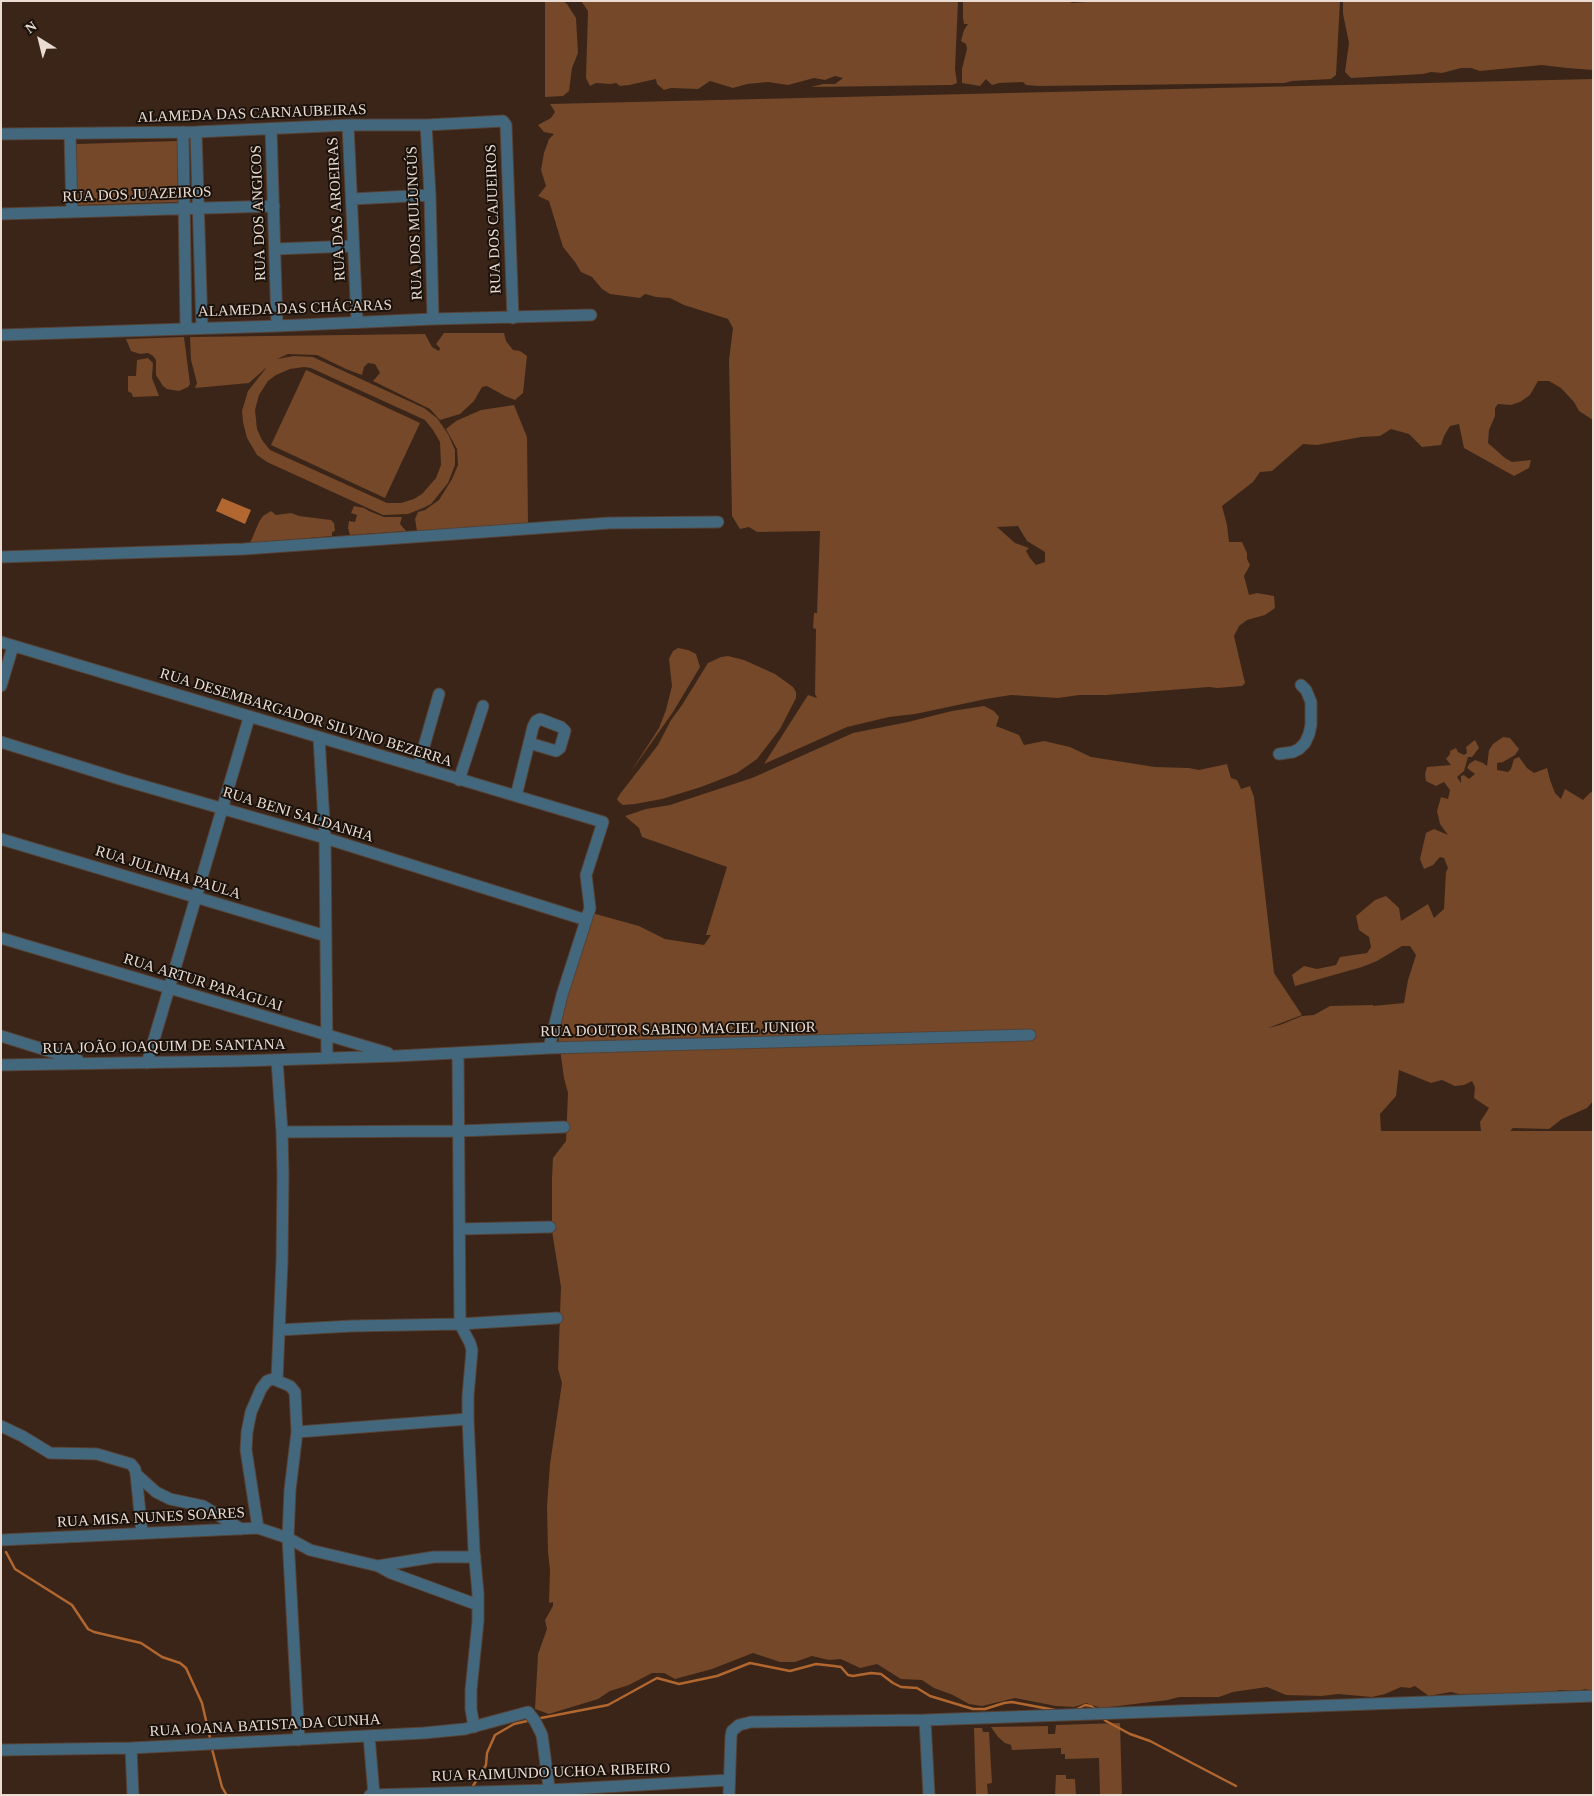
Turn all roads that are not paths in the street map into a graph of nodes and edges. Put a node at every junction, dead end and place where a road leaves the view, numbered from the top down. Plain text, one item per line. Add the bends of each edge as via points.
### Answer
1 (503, 121) joint
2 (426, 125) junction
3 (348, 126) junction
4 (271, 129) junction
5 (183, 132) junction
6 (196, 132) junction
7 (1, 134) edge
8 (70, 135) junction
9 (430, 195) junction
10 (352, 199) junction
11 (274, 206) junction
12 (184, 208) junction
13 (198, 208) junction
14 (72, 212) junction
15 (1, 214) edge
16 (353, 246) junction
17 (275, 249) junction
18 (591, 315) dead end
19 (513, 318) junction
20 (433, 319) junction
21 (357, 322) junction
22 (278, 326) junction
23 (202, 328) junction
24 (186, 329) junction
25 (1, 335) edge
26 (718, 522) dead end
27 (1, 557) edge
28 (7, 644) edge
29 (1301, 685) dead end
30 (1, 686) edge
31 (439, 694) dead end
32 (483, 706) dead end
33 (249, 718) junction
34 (319, 738) junction
35 (1, 742) edge
36 (529, 744) dead end
37 (1279, 754) dead end
38 (418, 767) junction
39 (459, 780) junction
40 (516, 796) junction
41 (222, 808) junction
42 (325, 838) junction
43 (1, 839) edge
44 (196, 898) junction
45 (586, 920) junction
46 (326, 936) junction
47 (1, 938) edge
48 (169, 988) junction
49 (326, 1035) junction
50 (1030, 1035) dead end
51 (1, 1036) edge
52 (549, 1048) junction
53 (458, 1053) junction
54 (397, 1056) junction
55 (327, 1058) junction
56 (277, 1060) junction
57 (147, 1063) junction
58 (89, 1064) junction
59 (1, 1065) edge
60 (564, 1126) dead end
61 (459, 1131) junction
62 (282, 1132) junction
63 (550, 1226) dead end
64 (460, 1229) junction
65 (557, 1318) dead end
66 (460, 1324) junction
67 (279, 1330) junction
68 (277, 1380) junction
69 (468, 1420) junction
70 (1, 1426) edge
71 (297, 1432) junction
72 (136, 1474) junction
73 (258, 1528) junction
74 (241, 1529) junction
75 (142, 1533) junction
76 (288, 1538) junction
77 (1, 1540) edge
78 (474, 1557) junction
79 (378, 1566) junction
80 (478, 1604) junction
81 (1593, 1696) edge
82 (925, 1720) junction
83 (474, 1726) junction
84 (369, 1736) junction
85 (299, 1740) junction
86 (131, 1748) junction
87 (1, 1750) edge
88 (729, 1780) junction
89 (550, 1793) edge
90 (133, 1795) edge
91 (373, 1795) edge
92 (729, 1795) edge
93 (929, 1795) edge

1 - 2 street, ALAMEDA DAS CARNAUBEIRAS
1 - 19 street, RUA DOS CAJUEIROS via 506,125
2 - 3 street, ALAMEDA DAS CARNAUBEIRAS
2 - 9 street, RUA DOS MULUNGÚS
3 - 4 street, ALAMEDA DAS CARNAUBEIRAS
3 - 10 street, RUA DAS AROEIRAS
4 - 6 street, ALAMEDA DAS CARNAUBEIRAS
4 - 11 street, RUA DOS ANGICOS
5 - 6 street, ALAMEDA DAS CARNAUBEIRAS
5 - 8 street, ALAMEDA DAS CARNAUBEIRAS
5 - 12 street
6 - 13 street
7 - 8 street, ALAMEDA DAS CARNAUBEIRAS
8 - 14 street
9 - 10 street
9 - 20 street, RUA DOS MULUNGÚS
10 - 16 street, RUA DAS AROEIRAS
11 - 13 street, RUA DOS JUAZEIROS
11 - 17 street, RUA DOS ANGICOS
12 - 13 street, RUA DOS JUAZEIROS
12 - 14 street, RUA DOS JUAZEIROS
12 - 24 street
13 - 23 street
14 - 15 street, RUA DOS JUAZEIROS
16 - 17 street
16 - 21 street, RUA DAS AROEIRAS
17 - 22 street, RUA DOS ANGICOS
18 - 19 street, ALAMEDA DAS CHÁCARAS
19 - 20 street, ALAMEDA DAS CHÁCARAS
20 - 21 street, ALAMEDA DAS CHÁCARAS
21 - 22 street, ALAMEDA DAS CHÁCARAS
22 - 23 street, ALAMEDA DAS CHÁCARAS
23 - 24 street, ALAMEDA DAS CHÁCARAS
24 - 25 street, ALAMEDA DAS CHÁCARAS
26 - 27 street via 609,523 244,549
28 - 30 street
28 - 33 street, RUA DESEMBARGADOR SILVINO BEZERRA
29 - 37 street via 1311,702 1309,734 1299,749
31 - 38 street
32 - 39 street
33 - 34 street, RUA DESEMBARGADOR SILVINO BEZERRA
33 - 41 street
34 - 38 street, RUA DESEMBARGADOR SILVINO BEZERRA
34 - 42 street
35 - 41 street, RUA BENI SALDANHA
36 - 40 street
38 - 39 street, RUA DESEMBARGADOR SILVINO BEZERRA
39 - 40 street, RUA DESEMBARGADOR SILVINO BEZERRA
40 - 45 street, RUA DESEMBARGADOR SILVINO BEZERRA via 603,822 586,875 590,908
41 - 42 street, RUA BENI SALDANHA
41 - 44 street
42 - 45 street, RUA BENI SALDANHA
42 - 46 street
43 - 44 street, RUA JULINHA PAULA
44 - 46 street, RUA JULINHA PAULA
44 - 48 street
45 - 52 street
46 - 49 street
47 - 48 street, RUA ARTUR PARAGUAI
48 - 49 street, RUA ARTUR PARAGUAI
48 - 57 street
49 - 54 street, RUA ARTUR PARAGUAI
49 - 55 street
50 - 52 street, RUA DOUTOR SABINO MACIEL JUNIOR
51 - 58 street
52 - 53 street, RUA DOUTOR SABINO MACIEL JUNIOR
53 - 54 street, RUA DOUTOR SABINO MACIEL JUNIOR
53 - 61 street
54 - 55 street, RUA DOUTOR SABINO MACIEL JUNIOR
55 - 56 street, RUA JOÃO JOAQUIM DE SANTANA
56 - 57 street, RUA JOÃO JOAQUIM DE SANTANA
56 - 62 street
57 - 58 street, RUA JOÃO JOAQUIM DE SANTANA
58 - 59 street, RUA JOÃO JOAQUIM DE SANTANA
60 - 61 street
61 - 62 street
61 - 64 street
62 - 67 street
63 - 64 street
64 - 66 street
65 - 66 street
66 - 67 street
66 - 69 street via 472,1350
67 - 68 street
68 - 71 street via 295,1392
68 - 73 street via 267,1380 264,1384 251,1412 247,1432 246,1450
69 - 71 street
69 - 78 street
70 - 72 street via 50,1454 97,1454 131,1464
71 - 76 street
72 - 74 street via 156,1492 170,1499 203,1506
72 - 75 street
73 - 74 street, RUA MISA NUNES SOARES
73 - 76 street, RUA MISA NUNES SOARES
74 - 75 street, RUA MISA NUNES SOARES
75 - 77 street, RUA MISA NUNES SOARES
76 - 79 street, RUA MISA NUNES SOARES via 310,1550
76 - 85 street
78 - 79 street, RUA MISA NUNES SOARES via 434,1557
78 - 80 street
79 - 80 street
80 - 83 street via 471,1690
81 - 82 street
82 - 88 street via 751,1722 739,1725 730,1736
82 - 93 street
83 - 84 street, RUA JOANA BATISTA DA CUNHA via 454,1731
83 - 89 street, RUA JOANA BATISTA DA CUNHA via 528,1712 542,1735
84 - 85 street, RUA JOANA BATISTA DA CUNHA
84 - 91 street
85 - 86 street, RUA JOANA BATISTA DA CUNHA
86 - 87 street, RUA JOANA BATISTA DA CUNHA
86 - 90 street
88 - 89 street, RUA RAIMUNDO UCHOA RIBEIRO
88 - 92 street
89 - 91 street, RUA RAIMUNDO UCHOA RIBEIRO

